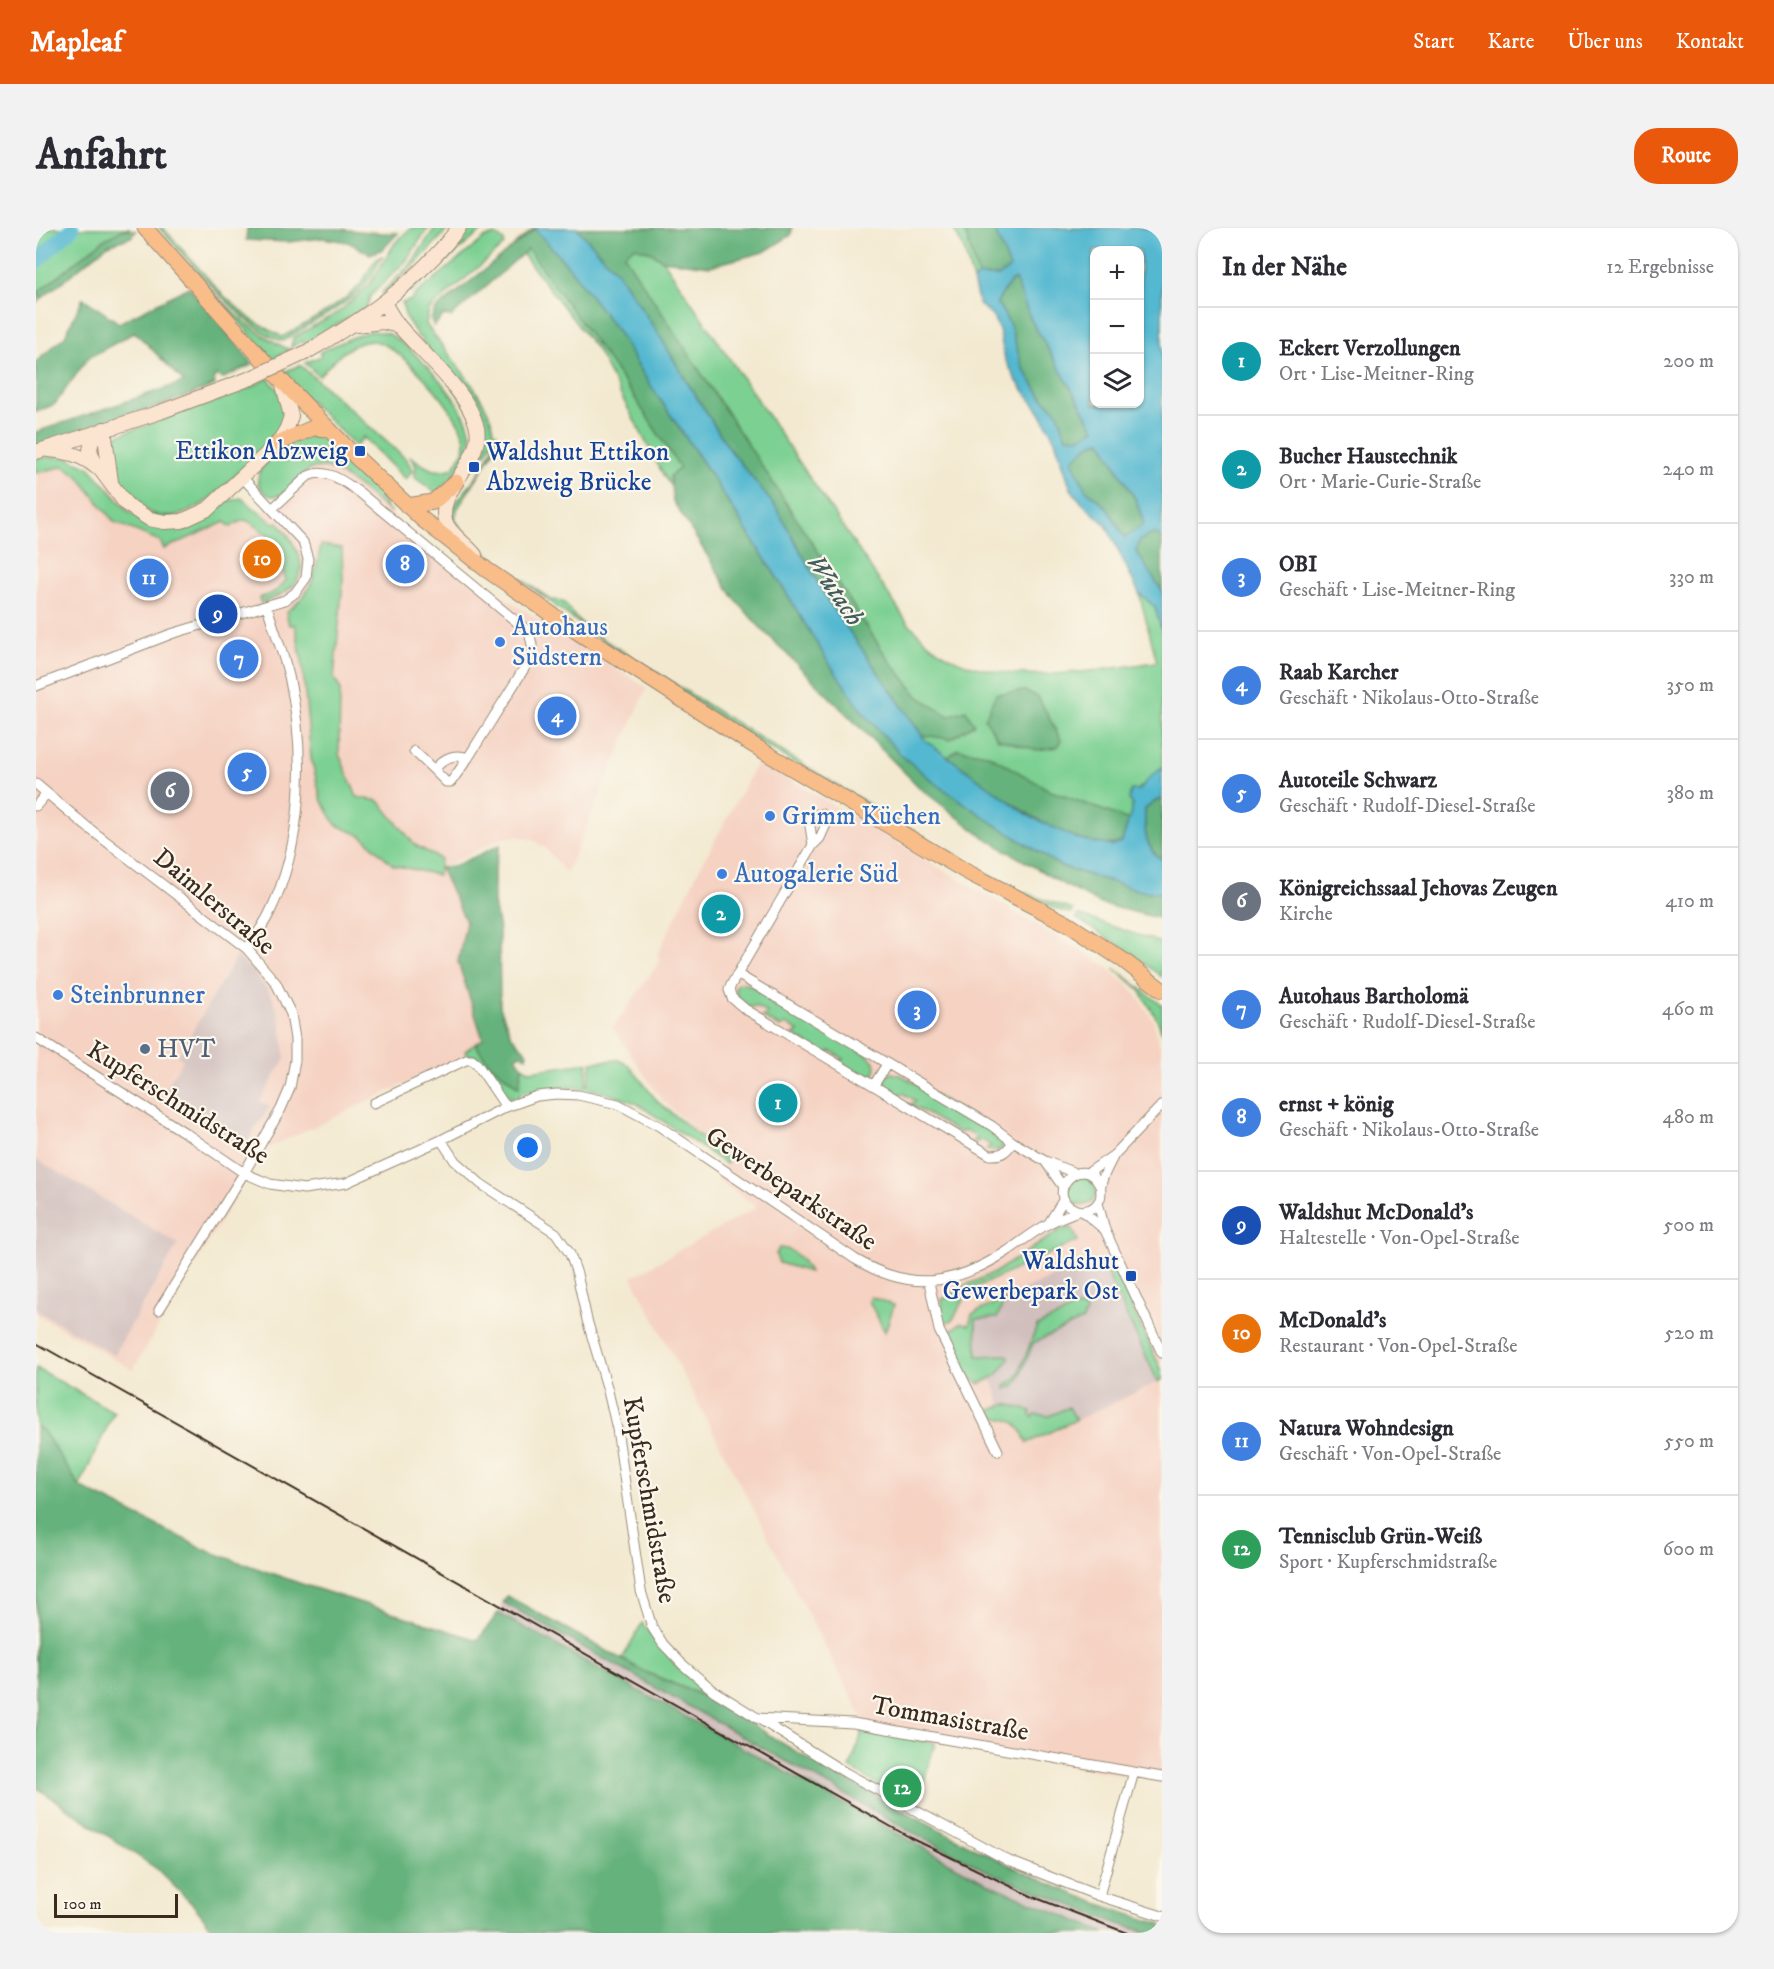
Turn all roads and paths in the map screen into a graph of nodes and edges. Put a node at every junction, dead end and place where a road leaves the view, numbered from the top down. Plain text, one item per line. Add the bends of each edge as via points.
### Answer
1 (145, 228) edge
2 (459, 228) edge
3 (384, 303) junction
4 (352, 325) junction
5 (399, 326) junction
6 (281, 380) junction
7 (104, 429) junction
8 (328, 429) junction
9 (278, 443) junction
10 (39, 451) edge
11 (99, 470) junction
12 (242, 477) junction
13 (111, 482) junction
14 (456, 482) junction
15 (398, 498) junction
16 (272, 509) junction
17 (487, 570) junction
18 (267, 606) junction
19 (36, 686) edge
20 (414, 751) dead end
21 (468, 758) junction
22 (434, 770) junction
23 (36, 784) edge
24 (46, 794) junction
25 (36, 806) edge
26 (813, 845) dead end
27 (247, 949) junction
28 (737, 974) junction
29 (1162, 990) edge
30 (36, 1038) edge
31 (887, 1064) junction
32 (874, 1085) junction
33 (374, 1103) dead end
34 (1162, 1105) edge
35 (506, 1107) junction
36 (441, 1140) junction
37 (1013, 1142) junction
38 (1114, 1155) junction
39 (1045, 1161) junction
40 (244, 1173) junction
41 (1075, 1173) junction
42 (1088, 1173) junction
43 (1100, 1186) junction
44 (1063, 1187) junction
45 (304, 1189) joint
46 (1064, 1199) junction
47 (1098, 1203) junction
48 (1080, 1211) junction
49 (1049, 1223) junction
50 (1105, 1230) junction
51 (929, 1282) junction
52 (159, 1310) dead end
53 (1162, 1351) edge
54 (998, 1451) dead end
55 (756, 1718) junction
56 (1134, 1772) junction
57 (1162, 1778) edge
58 (1099, 1896) junction
59 (1162, 1916) edge

1 - 6 main road
2 - 3 main road via 427,265
3 - 4 main road
3 - 5 main road
4 - 5 main road via 382,322
4 - 7 main road, bridge via 251,378
5 - 14 main road via 449,381 474,419 478,441
6 - 8 main road
6 - 9 main road via 291,416
7 - 10 main road
7 - 11 main road via 92,440 90,450
7 - 13 main road
8 - 9 main road via 313,428
8 - 15 main road
9 - 12 main road
10 - 11 main road via 81,455
11 - 13 main road
12 - 13 main road via 208,508 182,521 165,522 135,511
12 - 16 street
14 - 15 main road via 433,502
14 - 17 main road via 446,503 445,519
15 - 17 main road
16 - 18 street via 303,542 308,566 306,578 295,593
16 - 21 street via 314,473 337,477 529,632 533,649 530,659
17 - 29 main road via 748,742 967,872 1068,924
18 - 19 street via 171,634
18 - 27 street via 291,688 300,786 287,866 269,914
20 - 22 street
21 - 22 street via 447,757
21 - 22 street via 451,782
23 - 24 street, Daimlerstraße
24 - 25 street
24 - 27 street, Daimlerstraße
26 - 28 street
27 - 40 street, Daimlerstraße via 276,983 291,1014 295,1060 281,1109
28 - 31 street
28 - 32 street via 729,990 745,1009
30 - 40 street, Kupferschmidstraße
31 - 32 street
31 - 37 street
32 - 37 street via 990,1155 998,1156
33 - 35 street via 472,1060
34 - 38 street
35 - 36 street, Gewerbeparkstraße
35 - 51 street, Gewerbeparkstraße via 537,1096 557,1094 618,1104 659,1126 872,1269 911,1281
36 - 45 street, Gewerbeparkstraße via 346,1183
36 - 55 street, Kupferschmidstraße via 455,1161 481,1184 556,1233 570,1254 617,1429 641,1592 652,1627 682,1664
37 - 39 street
38 - 42 street
38 - 43 street
39 - 41 street
39 - 44 street
40 - 45 street, Kupferschmidstraße via 270,1184
40 - 52 street, Daimlerstraße
41 - 42 street
41 - 44 street
42 - 43 street
43 - 47 street
44 - 46 street
46 - 48 street
46 - 49 street, Gewerbeparkstraße
47 - 48 street, Gewerbeparkstraße
47 - 50 street
48 - 49 street, Gewerbeparkstraße
48 - 50 street
49 - 51 street, Gewerbeparkstraße via 983,1266 950,1279
50 - 53 street
51 - 54 street via 939,1330
55 - 56 street, Tommasistraße via 853,1723
55 - 58 street, Kupferschmidstraße via 846,1773 1009,1861
56 - 57 street, Tommasistraße
56 - 58 street
58 - 59 street, Kupferschmidstraße

